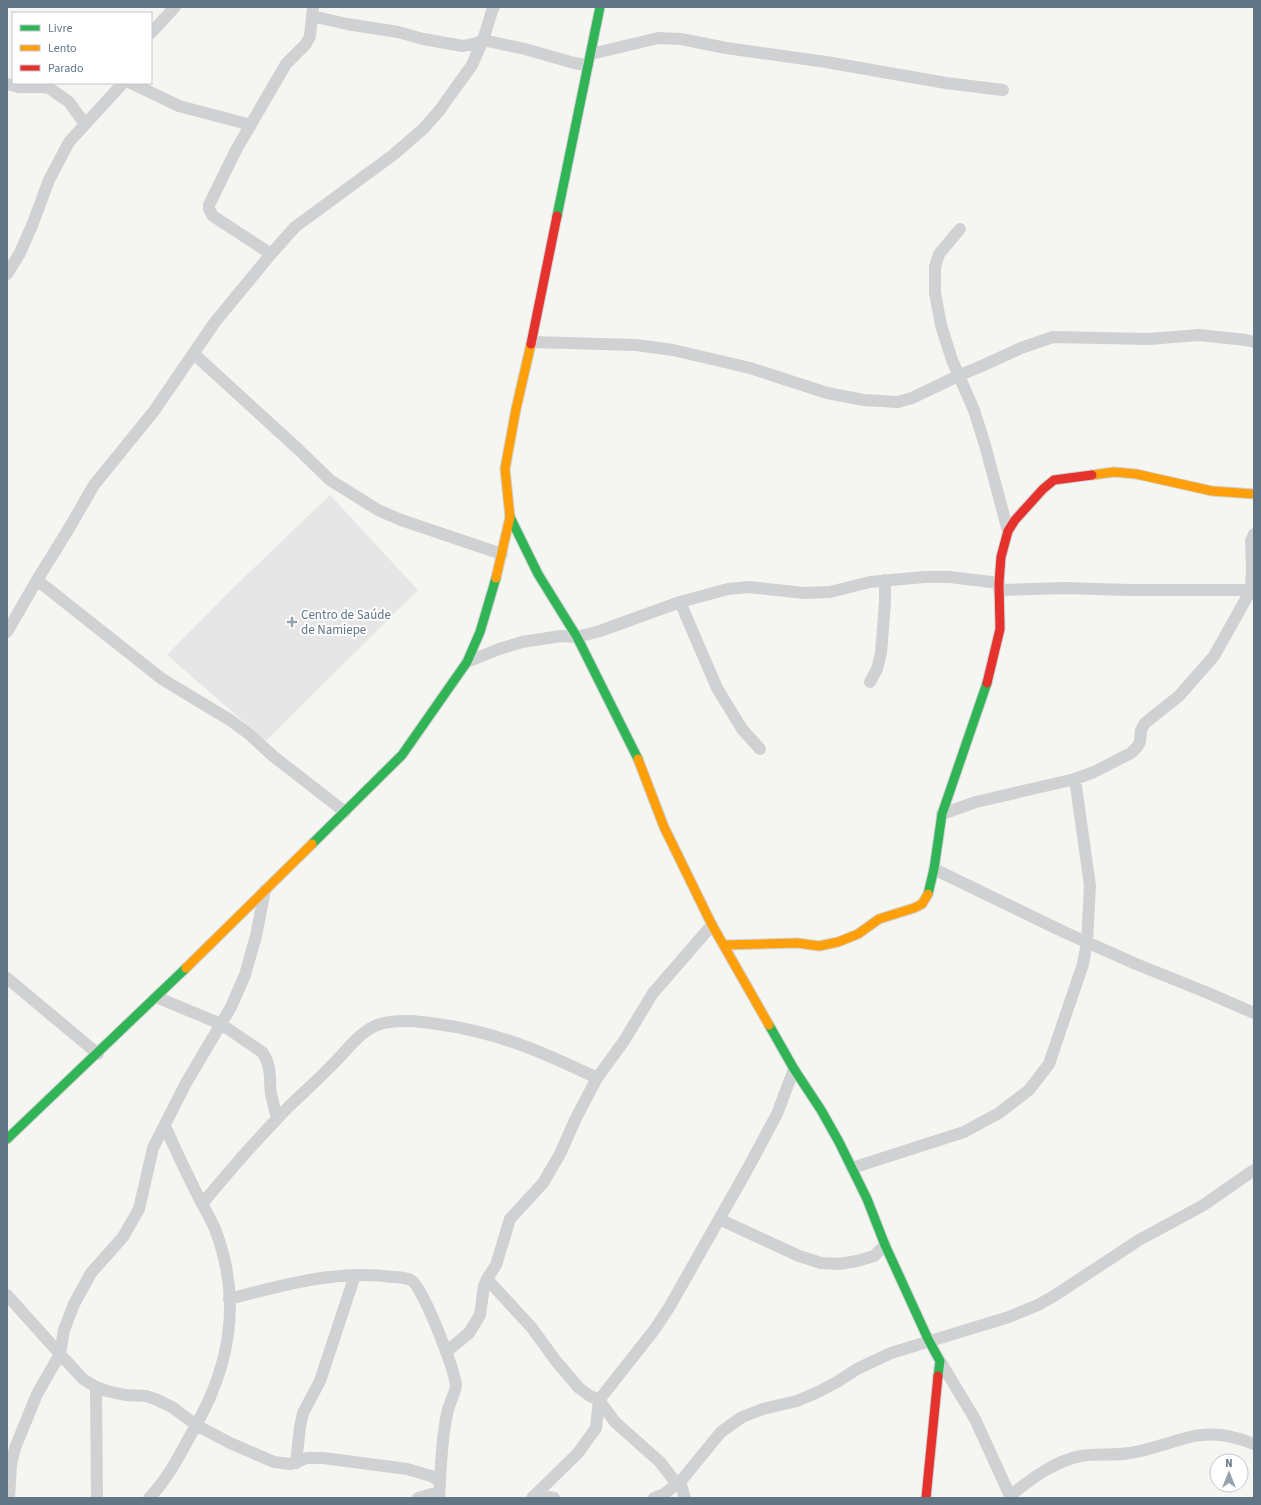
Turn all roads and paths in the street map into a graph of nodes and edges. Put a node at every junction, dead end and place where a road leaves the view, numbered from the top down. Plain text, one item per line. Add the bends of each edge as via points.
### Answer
1 (175, 7) edge
2 (494, 7) edge
3 (600, 7) edge
4 (312, 11) edge
5 (152, 32) edge
6 (483, 40) junction
7 (589, 59) junction
8 (7, 84) edge
9 (122, 84) edge
10 (133, 84) edge
11 (1003, 90) dead end
12 (85, 124) junction
13 (251, 125) junction
14 (960, 229) dead end
15 (271, 254) junction
16 (7, 274) edge
17 (532, 342) junction
18 (1254, 342) edge
19 (194, 354) junction
20 (960, 375) junction
21 (1254, 494) edge
22 (510, 517) junction
23 (1008, 531) junction
24 (1254, 534) edge
25 (502, 554) junction
26 (37, 580) junction
27 (884, 580) junction
28 (999, 586) junction
29 (1253, 592) edge
30 (680, 602) junction
31 (7, 632) edge
32 (576, 636) junction
33 (467, 662) junction
34 (870, 682) dead end
35 (760, 749) dead end
36 (1075, 779) junction
37 (344, 812) junction
38 (942, 814) junction
39 (934, 869) junction
40 (266, 890) junction
41 (712, 925) junction
42 (1087, 942) junction
43 (724, 945) junction
44 (7, 978) edge
45 (156, 997) junction
46 (1254, 1013) edge
47 (220, 1024) junction
48 (98, 1054) junction
49 (794, 1069) junction
50 (597, 1078) junction
51 (277, 1119) junction
52 (165, 1126) junction
53 (7, 1139) edge
54 (852, 1168) junction
55 (1254, 1170) edge
56 (202, 1204) junction
57 (719, 1219) junction
58 (885, 1245) junction
59 (355, 1275) junction
60 (487, 1279) junction
61 (7, 1296) edge
62 (230, 1299) junction
63 (929, 1341) junction
64 (446, 1352) junction
65 (60, 1354) junction
66 (940, 1361) junction
67 (96, 1387) junction
68 (599, 1400) junction
69 (196, 1425) junction
70 (1254, 1444) edge
71 (296, 1463) junction
72 (680, 1482) junction
73 (439, 1490) edge
74 (534, 1496) edge
75 (1010, 1497) edge
76 (9, 1498) edge
77 (97, 1498) edge
78 (149, 1498) edge
79 (418, 1498) edge
80 (554, 1498) edge
81 (654, 1498) edge
82 (685, 1498) edge
83 (925, 1498) edge

1 - 5 street
2 - 6 street
3 - 7 street
4 - 6 street via 347,24 463,46
4 - 13 street via 310,36 306,44 286,64
6 - 7 street
6 - 15 street via 472,65 423,129 393,155 295,227
7 - 11 street via 654,39 681,39 946,83
7 - 17 street
8 - 12 street via 49,88 69,102
9 - 12 street
10 - 13 street via 179,106
12 - 16 street via 69,142 56,164 20,253
13 - 15 street via 210,200 209,209 213,216
14 - 20 street via 939,254 935,267 935,293 941,325 952,360
15 - 19 street via 215,322
17 - 20 street via 636,345 673,350 750,368 827,393 887,402 912,398
17 - 22 street via 505,469
18 - 20 street via 1200,335 1149,339 1053,337
19 - 25 street via 330,480 378,510 401,520
19 - 26 street via 154,411 94,485
20 - 23 street via 985,445
21 - 23 street via 1212,491 1136,474 1114,472 1054,480 1030,503
22 - 25 street
22 - 32 street via 538,574
23 - 28 street via 1001,557
24 - 29 street via 1251,541
25 - 33 street via 480,632
26 - 31 street
26 - 37 street via 162,678 236,724
27 - 28 street via 950,577
27 - 30 street via 830,592 804,593 749,587 728,589
27 - 34 street via 881,653 878,669
28 - 29 street
28 - 38 street via 1000,629 984,694
29 - 36 street via 1214,656 1179,696 1145,723 1137,747 1131,753
30 - 32 street via 621,624
30 - 35 street via 717,688 742,729
32 - 33 street via 522,642
32 - 41 street via 639,762 664,827
33 - 37 street via 402,755
36 - 38 street via 976,802
36 - 42 street via 1090,886
37 - 40 street
38 - 39 street
39 - 42 street
39 - 43 street via 928,893 922,904 879,919 848,939 819,946 797,943
40 - 45 street
40 - 47 street via 245,975 231,1007
41 - 43 street
41 - 50 street via 653,993 624,1041
42 - 46 street
42 - 54 street via 1049,1064 1029,1090 999,1113 964,1132
43 - 49 street
44 - 48 street
45 - 47 street
45 - 48 street
47 - 51 street via 262,1052 266,1058
47 - 52 street via 186,1082
48 - 53 street
49 - 54 street via 821,1110
49 - 57 street via 777,1114
50 - 51 street via 525,1045 490,1034 428,1022 398,1021 379,1025 364,1033
50 - 60 street via 546,1178 510,1219 496,1265
51 - 56 street
52 - 56 street
52 - 65 street via 153,1148 139,1209 123,1237 91,1273 74,1304 64,1330
54 - 58 street
55 - 63 street via 1202,1206 1139,1240 1038,1305 1009,1318
56 - 62 street via 219,1242
57 - 58 street via 799,1256 821,1263 857,1261 874,1256
57 - 68 street via 655,1329
58 - 63 street
59 - 62 street via 289,1285
59 - 64 street via 391,1276 411,1280 416,1284
59 - 71 street via 320,1381 303,1413
60 - 64 street via 480,1315 469,1333
60 - 68 street via 532,1328 579,1388
61 - 65 street
62 - 69 street via 229,1334 224,1353 209,1402
63 - 66 street
63 - 72 street via 891,1353 797,1401 742,1417 721,1432
64 - 73 street via 456,1386 447,1414
65 - 67 street via 83,1378
65 - 76 street via 37,1394 14,1448
66 - 75 street via 975,1419
66 - 83 street
67 - 69 street via 125,1395 155,1399
67 - 77 street
68 - 72 street via 615,1422 660,1462 673,1479
68 - 74 street via 596,1428 578,1453
69 - 71 street via 274,1462
69 - 78 street via 169,1473
70 - 75 street via 1226,1435 1207,1434 1129,1453 1080,1456 1031,1479
71 - 73 street via 312,1457 384,1465 420,1472
72 - 81 street
72 - 82 street
73 - 79 street
74 - 80 street

